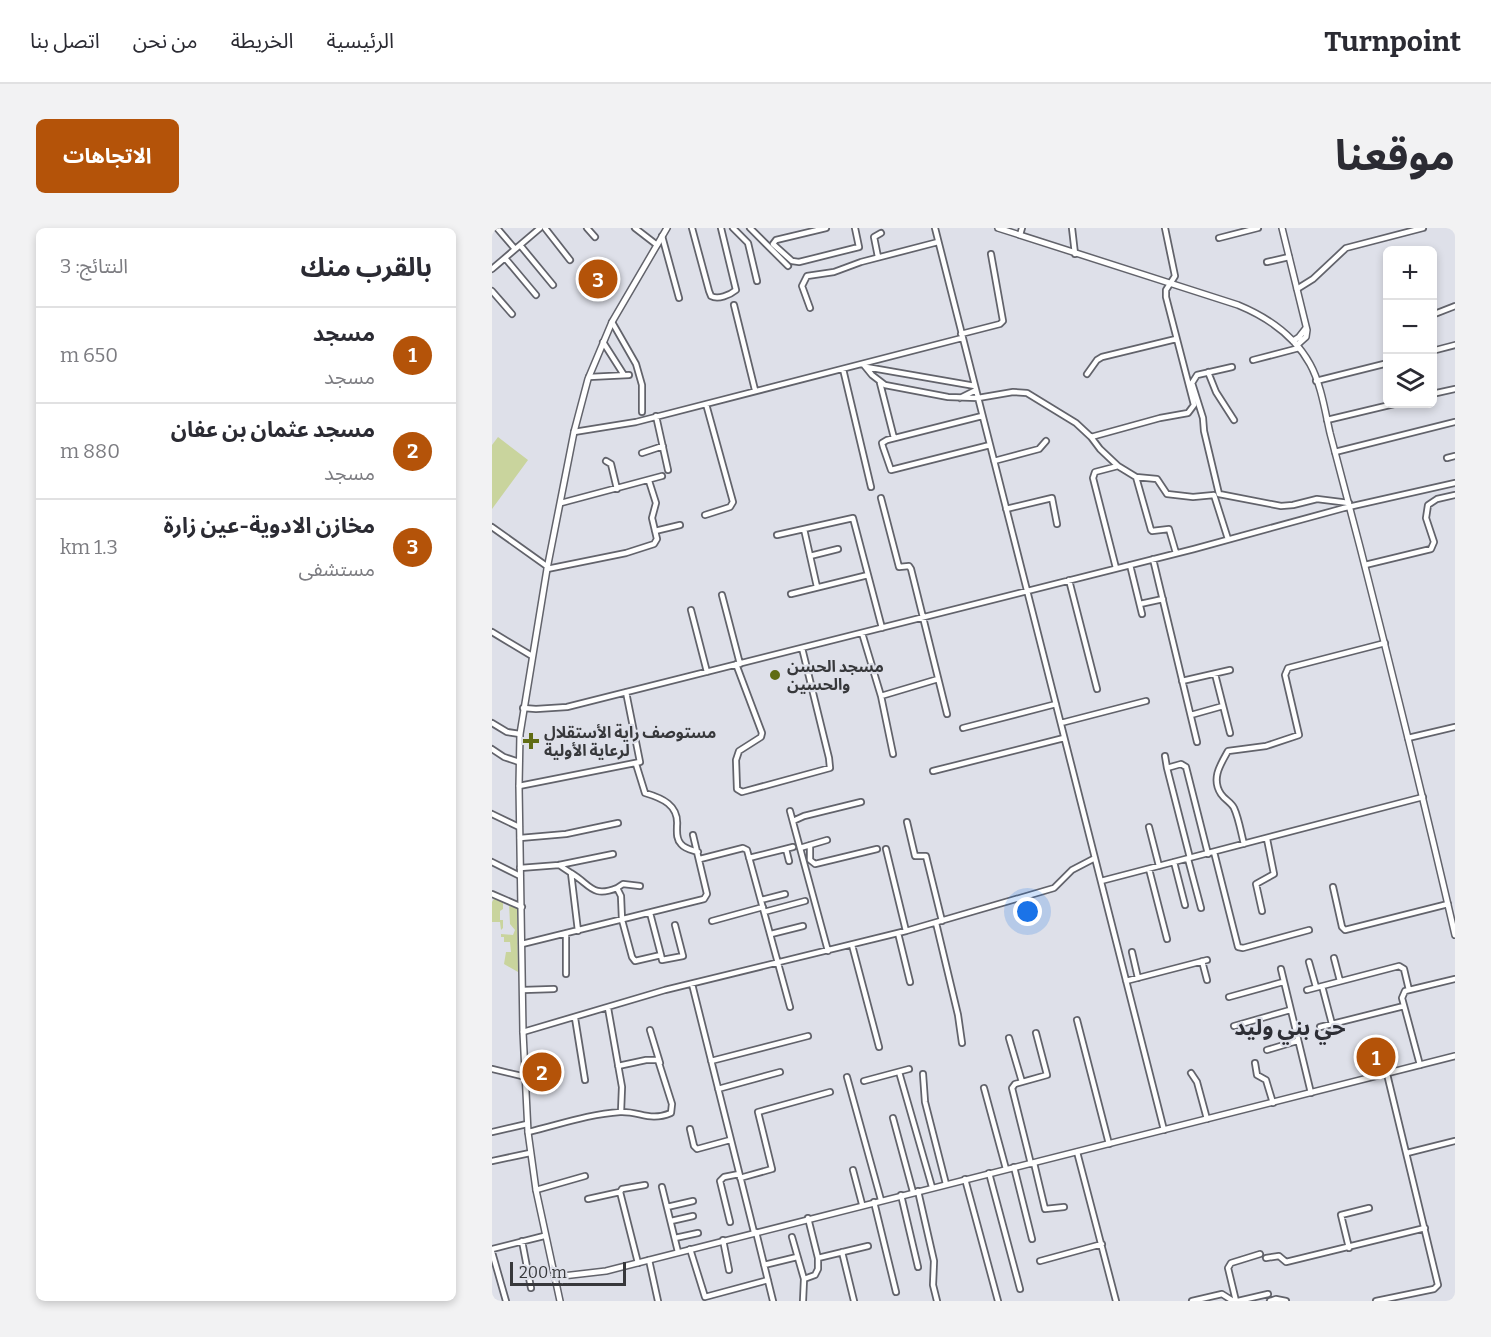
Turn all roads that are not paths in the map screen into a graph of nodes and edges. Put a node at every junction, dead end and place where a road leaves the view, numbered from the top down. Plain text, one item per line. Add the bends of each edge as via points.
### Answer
1 (496, 228) edge
2 (544, 228) edge
3 (587, 228) edge
4 (635, 228) edge
5 (667, 228) edge
6 (692, 228) edge
7 (721, 228) edge
8 (733, 228) edge
9 (750, 228) edge
10 (826, 228) edge
11 (855, 228) edge
12 (935, 228) edge
13 (998, 228) edge
14 (1022, 228) edge
15 (1072, 228) edge
16 (1165, 228) edge
17 (1258, 228) edge
18 (1282, 228) edge
19 (1423, 228) edge
20 (536, 229) edge
21 (881, 233) dead end
22 (1020, 235) junction
23 (662, 236) junction
24 (595, 237) dead end
25 (1219, 238) dead end
26 (938, 242) junction
27 (520, 245) junction
28 (657, 245) junction
29 (515, 249) junction
30 (991, 254) dead end
31 (1075, 254) junction
32 (878, 257) junction
33 (1289, 257) junction
34 (505, 258) junction
35 (570, 260) dead end
36 (1267, 262) dead end
37 (493, 265) edge
38 (788, 266) dead end
39 (757, 281) dead end
40 (1171, 283) junction
41 (553, 285) dead end
42 (1297, 289) junction
43 (492, 291) edge
44 (536, 295) dead end
45 (679, 298) dead end
46 (734, 305) dead end
47 (1455, 306) edge
48 (810, 308) dead end
49 (1437, 313) edge
50 (512, 314) dead end
51 (612, 322) junction
52 (1306, 326) junction
53 (962, 336) junction
54 (1306, 337) junction
55 (1176, 339) junction
56 (603, 341) junction
57 (1296, 345) junction
58 (1455, 345) edge
59 (1437, 350) edge
60 (1306, 357) junction
61 (1253, 360) dead end
62 (1383, 364) edge
63 (865, 365) junction
64 (1232, 367) dead end
65 (843, 369) junction
66 (1208, 372) junction
67 (1087, 374) dead end
68 (589, 377) junction
69 (1316, 381) junction
70 (880, 382) junction
71 (975, 388) junction
72 (1455, 389) edge
73 (755, 390) junction
74 (1437, 393) edge
75 (960, 398) junction
76 (978, 399) junction
77 (706, 404) junction
78 (1383, 407) edge
79 (642, 412) dead end
80 (656, 416) junction
81 (982, 416) junction
82 (1234, 420) dead end
83 (1327, 420) junction
84 (1455, 422) edge
85 (574, 432) junction
86 (1091, 437) junction
87 (894, 438) junction
88 (1046, 441) dead end
89 (990, 445) junction
90 (663, 446) junction
91 (1335, 452) junction
92 (642, 453) dead end
93 (1455, 456) edge
94 (1447, 458) dead end
95 (606, 461) dead end
96 (994, 461) junction
97 (1118, 466) junction
98 (668, 470) dead end
99 (662, 476) dead end
100 (1136, 477) junction
101 (649, 481) junction
102 (1455, 483) edge
103 (871, 487) dead end
104 (617, 489) junction
105 (1455, 495) edge
106 (881, 498) dead end
107 (561, 503) junction
108 (1350, 506) junction
109 (1006, 509) junction
110 (705, 516) dead end
111 (1057, 524) dead end
112 (680, 525) dead end
113 (492, 527) edge
114 (804, 529) junction
115 (655, 531) junction
116 (777, 535) dead end
117 (1228, 539) junction
118 (838, 549) dead end
119 (1176, 554) junction
120 (810, 556) junction
121 (1153, 559) junction
122 (1130, 565) junction
123 (1365, 565) junction
124 (548, 568) junction
125 (1116, 568) junction
126 (868, 575) junction
127 (1069, 580) junction
128 (818, 587) junction
129 (1028, 590) junction
130 (791, 594) dead end
131 (722, 595) dead end
132 (1163, 599) junction
133 (1140, 604) junction
134 (691, 610) dead end
135 (1142, 614) dead end
136 (923, 618) junction
137 (882, 628) junction
138 (492, 632) edge
139 (862, 633) junction
140 (1385, 643) junction
141 (802, 648) junction
142 (532, 656) junction
143 (738, 664) junction
144 (1230, 670) dead end
145 (707, 672) junction
146 (1215, 674) junction
147 (938, 679) junction
148 (1182, 681) junction
149 (1097, 689) dead end
150 (626, 692) junction
151 (881, 696) junction
152 (1146, 702) dead end
153 (1056, 704) junction
154 (1223, 706) junction
155 (523, 708) junction
156 (947, 714) dead end
157 (1191, 715) junction
158 (492, 723) edge
159 (1060, 723) junction
160 (1455, 727) edge
161 (963, 728) dead end
162 (1230, 733) dead end
163 (520, 734) junction
164 (1064, 738) junction
165 (1408, 738) junction
166 (1197, 742) dead end
167 (492, 750) edge
168 (893, 754) dead end
169 (1165, 756) dead end
170 (519, 762) junction
171 (636, 764) junction
172 (1167, 768) junction
173 (933, 771) dead end
174 (519, 786) junction
175 (1424, 797) junction
176 (861, 802) dead end
177 (790, 811) dead end
178 (492, 814) edge
179 (794, 821) junction
180 (907, 822) dead end
181 (618, 823) dead end
182 (519, 827) junction
183 (1149, 827) dead end
184 (693, 835) dead end
185 (520, 838) junction
186 (1268, 839) junction
187 (827, 840) dead end
188 (1244, 844) junction
189 (810, 845) junction
190 (793, 847) dead end
191 (800, 848) junction
192 (786, 849) junction
193 (877, 849) dead end
194 (886, 849) dead end
195 (698, 852) junction
196 (1214, 852) junction
197 (613, 854) dead end
198 (1208, 854) junction
199 (749, 858) junction
200 (1095, 858) junction
201 (1189, 858) junction
202 (700, 859) junction
203 (789, 861) dead end
204 (492, 862) edge
205 (572, 862) junction
206 (1174, 862) junction
207 (559, 865) junction
208 (1159, 866) junction
209 (520, 868) junction
210 (1149, 869) junction
211 (572, 874) junction
212 (520, 876) junction
213 (1101, 881) junction
214 (640, 886) dead end
215 (1333, 886) dead end
216 (617, 888) junction
217 (785, 894) dead end
218 (492, 895) edge
219 (761, 900) junction
220 (805, 902) dead end
221 (1448, 904) junction
222 (1185, 905) dead end
223 (522, 907) junction
224 (1201, 908) dead end
225 (763, 909) junction
226 (1262, 911) dead end
227 (650, 913) junction
228 (622, 920) junction
229 (712, 921) dead end
230 (942, 921) junction
231 (936, 923) junction
232 (675, 925) dead end
233 (803, 926) dead end
234 (1309, 930) dead end
235 (578, 931) junction
236 (906, 931) junction
237 (566, 933) junction
238 (898, 933) junction
239 (771, 934) junction
240 (1455, 935) edge
241 (1167, 939) dead end
242 (522, 944) junction
243 (852, 945) junction
244 (828, 951) junction
245 (1132, 952) dead end
246 (660, 955) junction
247 (1334, 958) dead end
248 (1309, 962) dead end
249 (778, 963) junction
250 (1281, 969) dead end
251 (566, 974) dead end
252 (1138, 978) junction
253 (1455, 979) edge
254 (1126, 981) junction
255 (1207, 981) dead end
256 (1340, 981) junction
257 (910, 982) dead end
258 (1283, 982) junction
259 (692, 984) junction
260 (1319, 987) junction
261 (554, 989) dead end
262 (523, 990) junction
263 (1307, 990) dead end
264 (1409, 990) junction
265 (1229, 997) dead end
266 (1404, 1006) junction
267 (790, 1007) dead end
268 (608, 1008) junction
269 (1290, 1010) junction
270 (575, 1018) junction
271 (1077, 1020) dead end
272 (1332, 1024) junction
273 (1234, 1026) dead end
274 (1320, 1027) dead end
275 (650, 1030) dead end
276 (523, 1032) junction
277 (1036, 1033) dead end
278 (808, 1036) dead end
279 (1009, 1038) dead end
280 (1297, 1041) junction
281 (962, 1043) dead end
282 (879, 1047) dead end
283 (1267, 1050) dead end
284 (1453, 1057) edge
285 (711, 1060) junction
286 (660, 1063) junction
287 (1255, 1063) dead end
288 (1420, 1065) junction
289 (618, 1066) junction
290 (492, 1069) edge
291 (909, 1069) dead end
292 (780, 1072) dead end
293 (899, 1072) junction
294 (1191, 1073) dead end
295 (923, 1074) dead end
296 (1387, 1074) junction
297 (526, 1077) junction
298 (847, 1077) dead end
299 (585, 1080) dead end
300 (864, 1081) dead end
301 (1022, 1082) junction
302 (984, 1088) dead end
303 (718, 1089) junction
304 (830, 1092) dead end
305 (1311, 1093) junction
306 (1274, 1103) junction
307 (621, 1112) junction
308 (893, 1118) dead end
309 (1207, 1119) junction
310 (527, 1125) junction
311 (690, 1129) dead end
312 (1164, 1130) junction
313 (492, 1132) edge
314 (528, 1132) junction
315 (730, 1140) junction
316 (1455, 1141) edge
317 (1109, 1144) junction
318 (1077, 1152) junction
319 (530, 1153) junction
320 (1407, 1153) junction
321 (492, 1161) edge
322 (1033, 1164) junction
323 (1014, 1167) junction
324 (1006, 1169) junction
325 (853, 1170) dead end
326 (989, 1173) junction
327 (585, 1176) dead end
328 (740, 1176) junction
329 (965, 1179) junction
330 (946, 1184) junction
331 (645, 1185) dead end
332 (662, 1187) dead end
333 (932, 1187) junction
334 (536, 1190) junction
335 (915, 1191) junction
336 (620, 1192) junction
337 (901, 1195) junction
338 (588, 1199) dead end
339 (881, 1200) junction
340 (693, 1201) dead end
341 (874, 1202) junction
342 (862, 1204) junction
343 (667, 1207) junction
344 (1064, 1207) dead end
345 (1369, 1208) dead end
346 (693, 1216) dead end
347 (808, 1218) junction
348 (671, 1221) junction
349 (730, 1222) dead end
350 (1425, 1228) junction
351 (755, 1232) junction
352 (698, 1233) dead end
353 (544, 1236) junction
354 (792, 1237) dead end
355 (675, 1238) junction
356 (1032, 1239) dead end
357 (723, 1240) junction
358 (522, 1241) junction
359 (1102, 1244) junction
360 (868, 1246) dead end
361 (1349, 1248) junction
362 (690, 1249) junction
363 (492, 1250) edge
364 (678, 1252) junction
365 (842, 1252) junction
366 (1260, 1254) dead end
367 (797, 1257) junction
368 (818, 1258) junction
369 (1266, 1258) dead end
370 (649, 1260) junction
371 (1040, 1261) dead end
372 (638, 1263) junction
373 (764, 1265) junction
374 (918, 1267) dead end
375 (729, 1270) dead end
376 (554, 1277) junction
377 (804, 1279) junction
378 (768, 1280) junction
379 (531, 1288) dead end
380 (1020, 1289) dead end
381 (896, 1292) dead end
382 (1268, 1294) dead end
383 (704, 1298) edge
384 (937, 1300) edge
385 (506, 1301) edge
386 (560, 1301) edge
387 (658, 1301) edge
388 (773, 1301) edge
389 (803, 1301) edge
390 (854, 1301) edge
391 (943, 1301) edge
392 (998, 1301) edge
393 (1116, 1301) edge
394 (1192, 1301) edge
395 (1235, 1301) edge
396 (1269, 1301) edge
397 (1286, 1301) edge
398 (1376, 1301) edge

1 - 29 street
2 - 35 street
3 - 24 street
4 - 28 street
5 - 23 main road
6 - 7 street via 709,291 715,298 736,290
8 - 39 street via 748,243
9 - 38 street
10 - 11 street via 773,244 792,261 799,262 859,247
12 - 26 street
13 - 22 main road
14 - 22 street
15 - 31 street
16 - 40 street via 1175,276
17 - 25 street
18 - 33 main road
19 - 42 street via 1346,248
20 - 27 street
21 - 32 street via 873,237
22 - 31 main road
23 - 28 main road
23 - 45 street
26 - 32 street
26 - 53 street
27 - 29 street
27 - 41 street
28 - 51 main road
29 - 34 street
30 - 53 street via 1003,321
31 - 40 main road
32 - 48 street via 834,272 807,276 802,286
33 - 36 street
33 - 42 main road
34 - 37 street
34 - 44 street
40 - 55 street via 1166,297
40 - 57 main road via 1251,310 1269,320
42 - 52 main road
43 - 50 street
46 - 73 street
47 - 49 street
51 - 56 main road
51 - 79 street via 639,370
52 - 54 main road
52 - 57 main road
53 - 63 street
53 - 71 street
54 - 57 main road
54 - 60 main road
55 - 67 street via 1102,357
55 - 86 street via 1194,404 1189,412
56 - 68 main road
56 - 68 street via 627,375
57 - 60 main road
57 - 61 street
58 - 59 street
60 - 69 main road
62 - 69 street
63 - 65 street
63 - 70 street
63 - 71 street
64 - 66 street
65 - 73 street
65 - 103 street
66 - 82 street
66 - 108 street via 1197,375 1192,383 1219,495 1281,506 1317,500
68 - 85 main road
69 - 83 main road
70 - 75 street
70 - 87 street
71 - 75 street
71 - 76 street
72 - 74 street
73 - 77 street
75 - 76 street
76 - 81 street
76 - 86 street via 1027,393 1076,423
77 - 80 street
77 - 110 street via 733,502 730,507
78 - 83 street
80 - 85 street
80 - 90 street
81 - 87 street
81 - 89 street
83 - 91 main road
84 - 91 street
85 - 107 main road
86 - 97 street
87 - 89 street via 882,443 891,470
88 - 96 street via 1039,449
89 - 96 street
90 - 92 street
90 - 98 street
91 - 108 main road
93 - 94 street
95 - 104 street via 611,464
96 - 109 street
97 - 100 street
97 - 125 street via 1093,474
99 - 101 street
100 - 117 street via 1160,481 1167,494 1214,495
100 - 119 street via 1151,530 1169,529
101 - 104 street
101 - 115 street via 656,503 652,518
102 - 108 street
104 - 107 street
105 - 123 street via 1428,505 1426,518 1434,542 1431,549
106 - 136 street via 899,567 911,569
107 - 124 main road
108 - 117 street
108 - 123 main road
109 - 111 street via 1052,498
109 - 129 street
112 - 115 street
113 - 124 street
114 - 116 street
114 - 120 street
114 - 126 street via 852,517
115 - 124 street via 654,544 603,559
117 - 119 street
118 - 120 street
119 - 121 street
120 - 128 street
121 - 122 street
121 - 132 street
122 - 125 street
122 - 133 street
123 - 140 main road
124 - 142 main road
125 - 127 street
126 - 128 street
126 - 137 street
127 - 129 street
127 - 149 street
128 - 130 street
129 - 136 street
129 - 153 street
131 - 143 street
132 - 133 street
132 - 148 street
133 - 135 street
134 - 145 street
136 - 137 street
136 - 147 street
137 - 139 street
138 - 142 street
139 - 141 street
139 - 151 street
140 - 165 main road
140 - 188 street via 1288,668 1285,675 1299,735 1228,751 1216,781 1235,810
141 - 143 street
141 - 143 street via 830,768 742,792 737,789 738,755 762,733
142 - 155 main road
143 - 145 street
144 - 146 street
145 - 150 street
146 - 148 street
146 - 154 street
147 - 151 street
147 - 156 street
148 - 157 street
150 - 155 street via 560,709
150 - 171 street via 640,760
151 - 168 street
152 - 159 street
153 - 159 street
153 - 161 street
154 - 157 street
154 - 162 street
155 - 163 main road
157 - 166 street
158 - 163 street
159 - 164 street
160 - 165 street
163 - 170 main road
164 - 173 street
164 - 200 street
165 - 175 main road
167 - 170 street
169 - 172 street
170 - 174 main road
171 - 174 street
171 - 195 street via 645,793 656,795 674,809 679,843
172 - 198 street via 1183,764 1186,767
172 - 201 street
174 - 182 main road
175 - 186 street
175 - 221 main road
176 - 179 street
177 - 179 street
178 - 182 street
179 - 191 street
180 - 230 street via 915,856 926,856
181 - 185 street via 566,834
182 - 185 main road
183 - 208 street
184 - 195 street
185 - 209 main road
186 - 188 street
186 - 226 street via 1274,873 1256,884
187 - 189 street
188 - 196 street
189 - 191 street
189 - 193 street via 810,860 815,864
190 - 192 street
191 - 244 street
192 - 199 street
192 - 203 street
194 - 236 street
195 - 202 street
196 - 198 street
196 - 234 street via 1238,947
197 - 205 street
198 - 201 street
199 - 202 street via 743,848
199 - 219 street
200 - 213 street
200 - 230 street via 1071,870 1054,888
201 - 206 street
201 - 224 street
202 - 227 street via 706,897
204 - 212 street
205 - 207 street
205 - 211 street
206 - 208 street
206 - 222 street
207 - 209 street
207 - 211 street
208 - 210 street
209 - 212 main road
210 - 213 street
210 - 241 street
211 - 216 street via 597,892
211 - 235 street
212 - 223 main road
213 - 254 street
214 - 216 street via 622,884
215 - 221 street via 1346,930
216 - 228 street
217 - 219 street
218 - 223 street
219 - 225 street
220 - 225 street
221 - 240 main road
223 - 242 main road
225 - 229 street
225 - 239 street
227 - 228 street
227 - 246 street
228 - 235 street
228 - 246 street via 633,960
230 - 231 street
231 - 236 street
231 - 281 street
232 - 246 street via 683,956 664,961
233 - 239 street
235 - 237 street
236 - 238 street
237 - 242 street
237 - 251 street
238 - 243 street
238 - 257 street
239 - 249 street
242 - 262 main road
243 - 244 street
243 - 282 street
244 - 249 street
245 - 252 street
247 - 256 street
248 - 260 street
249 - 259 street
249 - 267 street
250 - 258 street
252 - 254 street
252 - 255 street via 1205,961
253 - 264 street
254 - 312 street
256 - 260 street
256 - 264 street via 1399,966 1404,969
258 - 265 street
258 - 269 street
259 - 268 street
259 - 285 street
260 - 263 street
260 - 272 street
261 - 262 street
262 - 276 main road
264 - 266 street via 1402,998
266 - 272 street
266 - 288 street
268 - 270 street
268 - 289 street
269 - 273 street
269 - 280 street
270 - 276 street
270 - 299 street
271 - 317 street
272 - 274 street
275 - 286 street
276 - 297 main road
277 - 301 street via 1047,1075
278 - 285 street
279 - 301 street
280 - 283 street
280 - 305 street
284 - 288 main road
285 - 303 street
286 - 289 street via 649,1060
286 - 307 street via 671,1113 654,1117
287 - 306 street via 1257,1075 1266,1080
288 - 296 main road
289 - 307 street
290 - 297 street
291 - 293 street
292 - 303 street
293 - 300 street
293 - 333 street
294 - 309 street
295 - 330 street via 925,1102
296 - 305 main road
296 - 320 street
297 - 310 main road
298 - 339 street
301 - 322 street via 1012,1088
302 - 324 street
303 - 315 street
304 - 328 street via 758,1112 772,1169
305 - 306 main road
306 - 309 main road
307 - 314 street
308 - 335 street
309 - 312 main road
310 - 313 street
310 - 314 main road
311 - 315 street via 698,1149
312 - 317 main road
314 - 319 main road
315 - 328 street
316 - 320 street
317 - 318 main road
318 - 322 main road
318 - 359 street
319 - 321 street
319 - 334 main road
320 - 350 street
322 - 323 main road
322 - 344 street via 1045,1209
323 - 324 main road
323 - 356 street
324 - 326 main road
325 - 342 street
326 - 329 main road
326 - 380 street
327 - 334 street
328 - 349 street via 720,1181
328 - 351 street
329 - 330 main road
329 - 392 street
330 - 333 main road
331 - 336 street
332 - 343 street
333 - 335 main road
334 - 353 main road
335 - 337 main road
335 - 384 street via 934,1261
336 - 338 street
336 - 372 street
337 - 339 main road
337 - 374 street
339 - 341 main road
340 - 343 street
341 - 342 main road
341 - 381 street
342 - 347 main road
343 - 348 street
345 - 361 street via 1341,1215
346 - 348 street
347 - 351 main road
347 - 368 street
348 - 355 street
350 - 361 street
350 - 398 street via 1437,1287
351 - 357 main road
351 - 373 street
352 - 355 street
353 - 358 street
353 - 376 main road
354 - 367 street
355 - 364 street
357 - 362 main road
357 - 375 street
358 - 363 street
358 - 379 street
359 - 371 street
359 - 393 street
360 - 365 street
361 - 369 street via 1286,1262 1279,1256
362 - 364 main road
362 - 383 street
363 - 385 street
364 - 370 main road
365 - 368 street
365 - 390 street
366 - 395 street via 1231,1263 1228,1268
367 - 373 street
367 - 377 street
368 - 377 street via 817,1273
370 - 372 main road
370 - 387 street
372 - 376 main road
373 - 378 street
376 - 386 main road
377 - 389 street
378 - 383 street
378 - 388 street
382 - 395 street
384 - 391 street
394 - 395 street via 1222,1294
396 - 397 street

